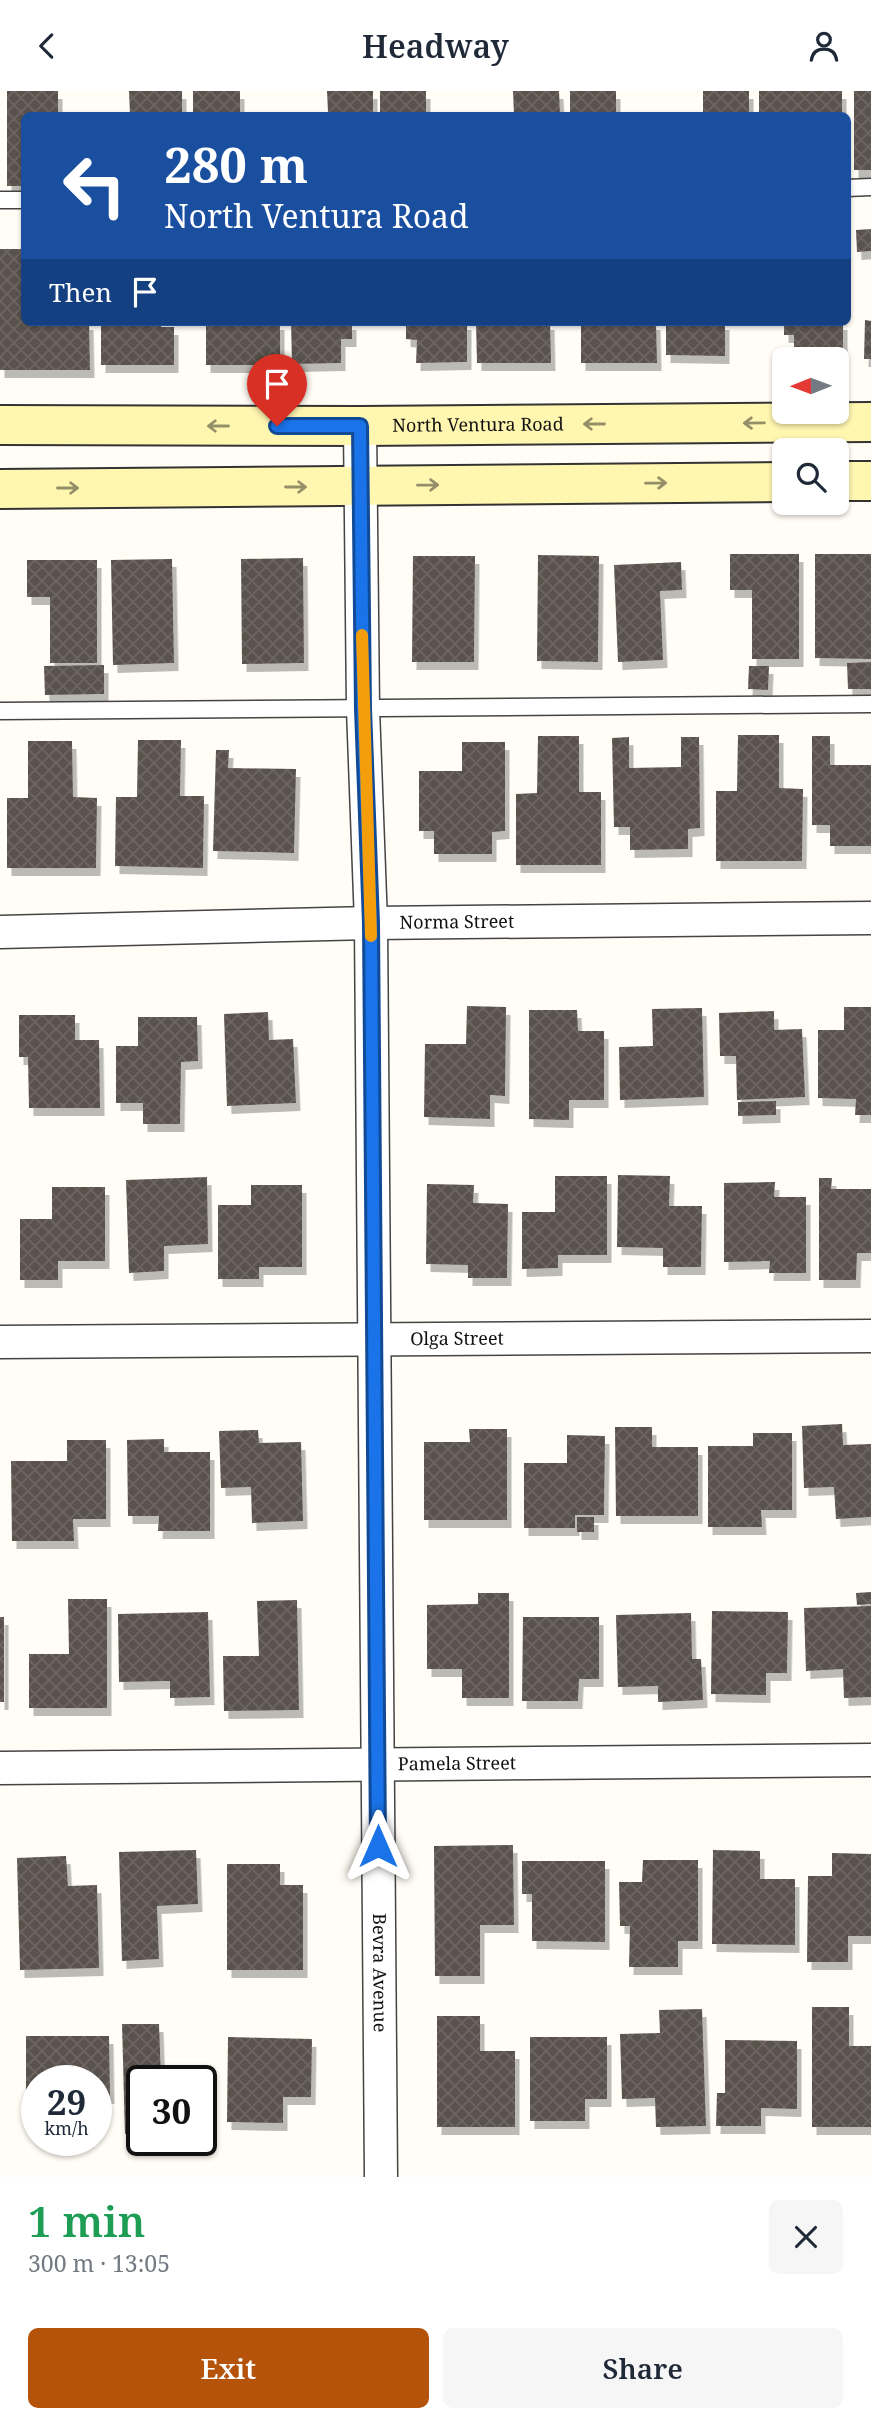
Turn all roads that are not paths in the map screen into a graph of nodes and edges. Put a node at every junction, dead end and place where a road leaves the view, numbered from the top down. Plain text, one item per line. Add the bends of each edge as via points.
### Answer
1 (871, 187) edge
2 (851, 188) edge
3 (0, 200) edge
4 (21, 200) edge
5 (871, 422) edge
6 (0, 425) edge
7 (360, 426) junction
8 (849, 481) edge
9 (871, 481) edge
10 (772, 482) edge
11 (360, 486) junction
12 (0, 489) edge
13 (871, 704) edge
14 (363, 709) junction
15 (0, 711) edge
16 (871, 918) edge
17 (371, 923) junction
18 (0, 932) edge
19 (871, 1336) edge
20 (374, 1340) junction
21 (0, 1342) edge
22 (871, 1760) edge
23 (377, 1764) junction
24 (0, 1768) edge
25 (381, 2177) edge

1 - 2 lane
3 - 4 lane
5 -> 7 main road, North Ventura Road
7 -> 6 main road, North Ventura Road
7 - 11 street, Bevra Avenue
8 - 9 main road
11 -> 10 main road
12 -> 11 main road
11 - 14 street, Bevra Avenue
13 - 14 lane
14 - 15 lane
14 - 17 street, Bevra Avenue
16 - 17 street, Norma Street
17 - 18 street, Norma Street
17 - 20 street, Bevra Avenue
19 - 20 street, Olga Street
20 - 21 street, Olga Street
20 - 23 street, Bevra Avenue
22 - 23 street, Pamela Street
23 - 24 street, Pamela Street
23 - 25 street, Bevra Avenue

